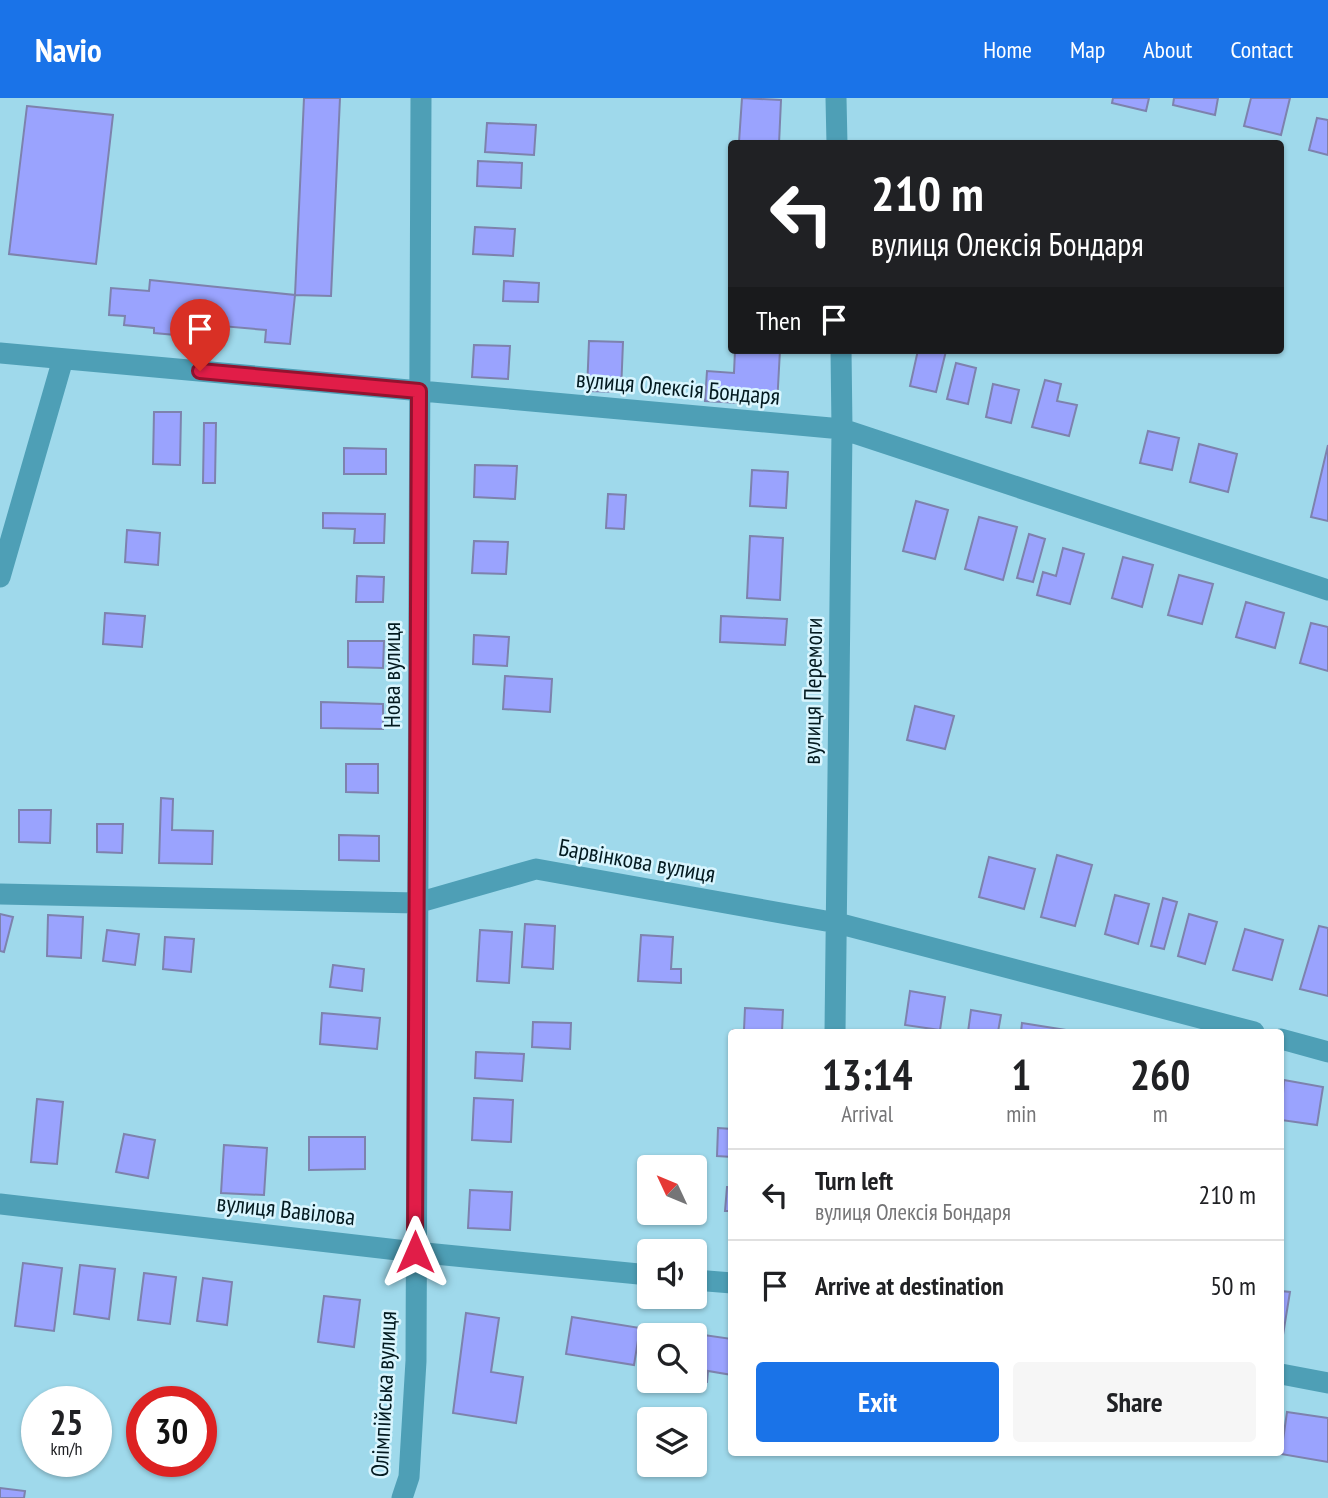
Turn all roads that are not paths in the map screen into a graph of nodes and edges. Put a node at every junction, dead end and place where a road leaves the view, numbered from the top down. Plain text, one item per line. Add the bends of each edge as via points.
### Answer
1 (421, 98) edge
2 (836, 98) edge
3 (837, 140) edge
4 (0, 353) edge
5 (841, 354) edge
6 (63, 359) junction
7 (419, 391) junction
8 (842, 429) junction
9 (0, 577) edge
10 (1328, 590) edge
11 (0, 894) edge
12 (417, 903) junction
13 (836, 923) junction
14 (835, 1029) edge
15 (1242, 1029) edge
16 (1284, 1041) edge
17 (1328, 1052) edge
18 (0, 1205) edge
19 (415, 1252) junction
20 (637, 1274) edge
21 (707, 1281) edge
22 (728, 1283) edge
23 (1284, 1375) edge
24 (1328, 1383) edge
25 (402, 1498) edge

1 - 7 street, Нова вулиця
2 - 3 street
4 - 6 street, вулиця Олексія Бондаря
5 - 8 street, вулиця Перемоги
6 - 7 street, вулиця Олексія Бондаря
6 - 9 street
7 - 8 street, вулиця Олексія Бондаря
7 - 12 street, Нова вулиця
8 - 10 street, вулиця Олексія Бондаря
8 - 13 street, вулиця Перемоги
11 - 12 street, Барвінкова вулиця
12 - 13 street, Барвінкова вулиця via 536,869
12 - 19 street, Нова вулиця
13 - 14 street, вулиця Перемоги
13 - 15 street, Барвінкова вулиця
16 - 17 street
18 - 19 street, вулиця Вавілова
19 - 20 street, вулиця Вавілова
19 - 25 street, Олімпійська вулиця via 416,1361 409,1477
21 - 22 street
23 - 24 street

